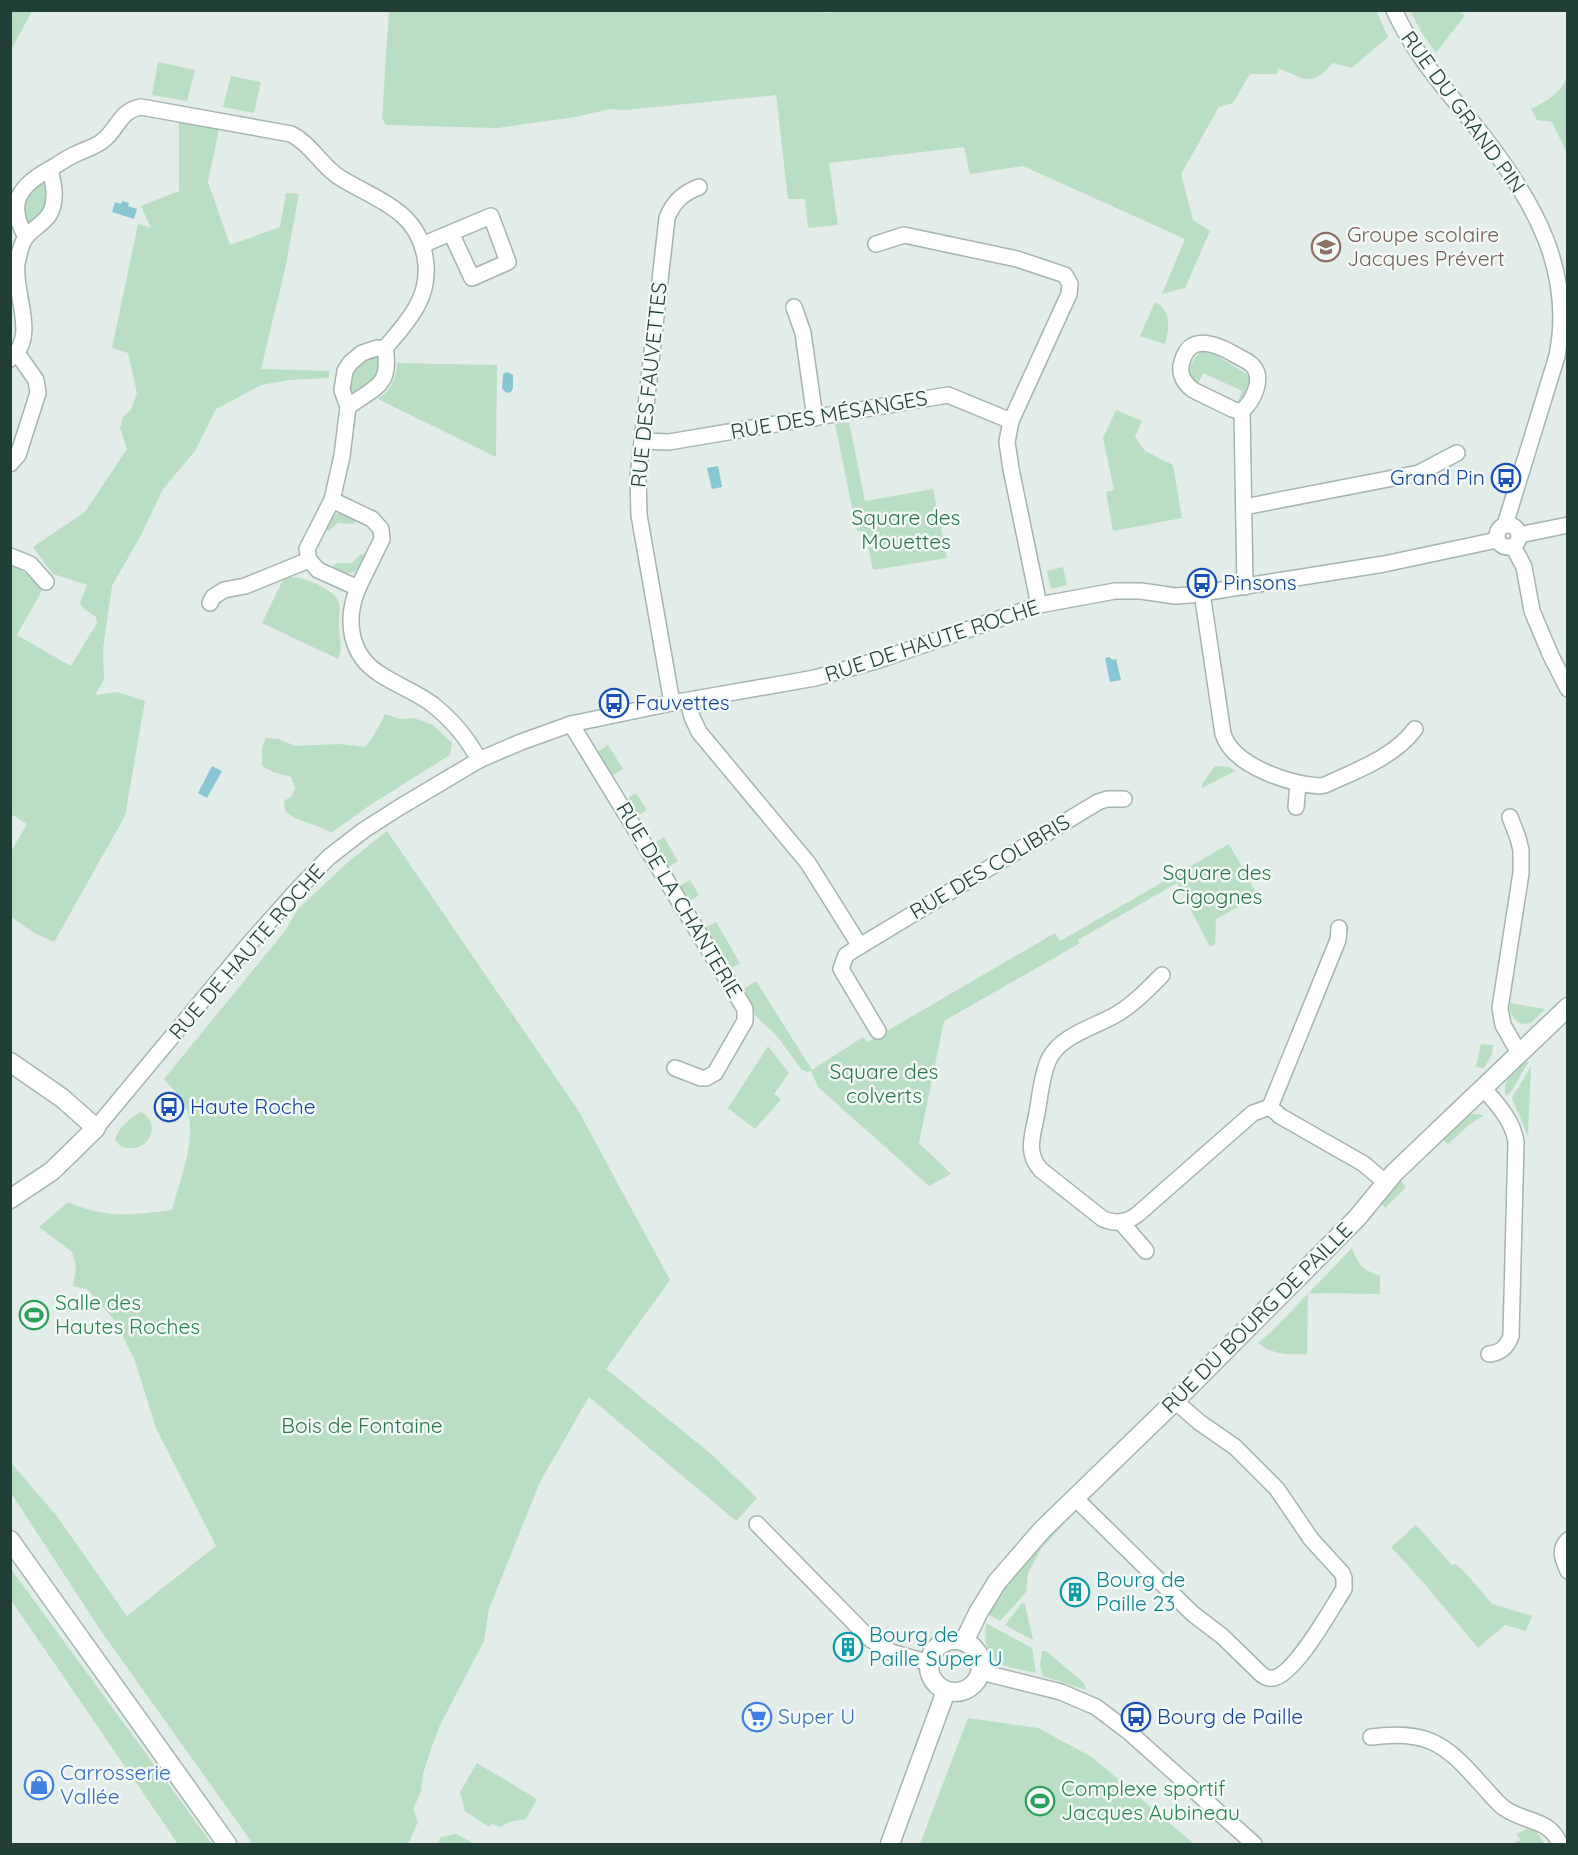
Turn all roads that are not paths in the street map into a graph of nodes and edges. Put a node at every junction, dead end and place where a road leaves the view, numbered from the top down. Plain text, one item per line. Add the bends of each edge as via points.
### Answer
1 (1394, 10) edge
2 (50, 170) junction
3 (699, 188) dead end
4 (451, 233) dead end
5 (26, 237) junction
6 (876, 244) dead end
7 (422, 245) junction
8 (794, 307) dead end
9 (385, 348) junction
10 (14, 356) edge
11 (348, 407) junction
12 (1242, 411) junction
13 (814, 418) junction
14 (1011, 421) junction
15 (642, 441) junction
16 (1457, 453) dead end
17 (10, 464) edge
18 (332, 500) junction
19 (1244, 507) junction
20 (1505, 525) junction
21 (1568, 525) edge
22 (1497, 540) junction
23 (1516, 541) junction
24 (10, 556) edge
25 (309, 560) junction
26 (46, 582) dead end
27 (1245, 587) junction
28 (357, 588) junction
29 (1202, 593) junction
30 (210, 603) dead end
31 (1039, 605) junction
32 (1568, 688) edge
33 (680, 702) junction
34 (571, 724) junction
35 (1415, 729) dead end
36 (479, 760) junction
37 (1298, 784) junction
38 (1124, 799) dead end
39 (1296, 807) dead end
40 (1510, 818) dead end
41 (1339, 928) dead end
42 (860, 946) junction
43 (1162, 975) dead end
44 (1568, 1007) edge
45 (878, 1031) dead end
46 (1519, 1053) junction
47 (10, 1062) edge
48 (675, 1068) dead end
49 (1484, 1089) junction
50 (1270, 1107) junction
51 (96, 1128) junction
52 (1386, 1183) junction
53 (10, 1198) edge
54 (1121, 1222) junction
55 (1146, 1251) dead end
56 (1489, 1354) dead end
57 (1175, 1401) junction
58 (1075, 1498) junction
59 (757, 1524) dead end
60 (10, 1540) edge
61 (1568, 1540) edge
62 (1568, 1571) edge
63 (964, 1642) junction
64 (929, 1663) junction
65 (981, 1672) junction
66 (946, 1691) junction
67 (1371, 1737) dead end
68 (227, 1845) edge
69 (890, 1845) edge
70 (1254, 1845) edge
71 (1560, 1845) edge

1 - 20 street, RUE DU GRAND PIN via 1405,35 1433,75 1511,174 1543,233 1556,270 1561,310 1557,356
2 - 5 street via 52,208 44,223
2 - 5 street via 33,179 20,195 17,213
2 - 7 street via 100,143 127,112 141,107 285,132 299,139 338,176 402,216
3 - 15 street, RUE DES FAUVETTES via 682,196 667,218
4 - 7 street
5 - 10 street via 17,262 25,332
6 - 14 street via 904,235 1017,259 1065,275 1070,284 1069,294
7 - 9 street via 426,267 423,292 413,314
8 - 13 street via 803,333
9 - 11 street via 386,368 381,384
9 - 11 street via 362,353 350,363 342,390
10 - 17 street via 36,380 38,393 18,455
11 - 18 street
12 - 12 street via 1257,387 1252,365 1211,343 1197,344 1183,357 1180,368 1187,386
12 - 19 street
13 - 14 street, RUE DES MÉSANGES via 948,394
13 - 15 street, RUE DES MÉSANGES via 669,442
14 - 31 street via 1007,442 1011,469
15 - 33 street, RUE DES FAUVETTES via 639,515
16 - 19 street via 1419,473
18 - 25 street via 309,544
18 - 28 street via 372,519 381,529 382,539
19 - 27 street
20 - 22 street via 1498,531
20 - 23 street via 1515,528
21 - 23 street
22 - 23 street via 1502,546
22 - 27 street, RUE DE HAUTE ROCHE
23 - 32 street via 1532,611
24 - 26 street via 30,564
25 - 28 street via 318,570
25 - 30 street via 224,590
27 - 29 street, RUE DE HAUTE ROCHE
28 - 36 street via 350,624 364,660 441,711
29 - 31 street, RUE DE HAUTE ROCHE via 1175,596 1115,591
29 - 37 street via 1225,740 1238,756
31 - 33 street, RUE DE HAUTE ROCHE via 815,678
33 - 34 street, RUE DE HAUTE ROCHE
33 - 42 street via 699,732 808,863
34 - 36 street, RUE DE HAUTE ROCHE
34 - 48 street, RUE DE LA CHANTERIE via 745,1009 744,1021 715,1073 700,1078
35 - 37 street via 1392,752 1325,785
36 - 51 street, RUE DE HAUTE ROCHE via 364,830 328,857 255,937
37 - 39 street
38 - 42 street, RUE DES COLIBRIS via 1098,802
40 - 46 street via 1521,850 1521,873 1500,1008 1503,1025
41 - 50 street via 1338,940
42 - 45 street, RUE DES COLIBRIS via 846,955 841,969
43 - 54 street via 1123,1011 1069,1039 1054,1052 1046,1068 1031,1141 1032,1154 1041,1170 1102,1219
44 - 46 street, RUE DU BOURG DE PAILLE
46 - 49 street, RUE DU BOURG DE PAILLE
47 - 51 street via 62,1098
49 - 52 street, RUE DU BOURG DE PAILLE
49 - 56 street via 1510,1123 1516,1142 1511,1336 1506,1347
50 - 52 street via 1364,1164
50 - 54 street via 1253,1113 1138,1214
51 - 53 street, RUE DE HAUTE ROCHE via 52,1171
52 - 57 street, RUE DU BOURG DE PAILLE via 1357,1218
54 - 55 street
57 - 58 street, RUE DU BOURG DE PAILLE
57 - 58 street via 1235,1447 1271,1483 1311,1539 1342,1573 1344,1589 1290,1669 1275,1678 1260,1674
58 - 63 street, RUE DU BOURG DE PAILLE via 998,1582
59 - 64 street via 870,1639 891,1652
60 - 68 street
61 - 62 street via 1561,1553
63 - 64 street via 942,1644
63 - 65 street via 979,1656
64 - 66 street via 934,1682
65 - 66 street via 968,1689
65 - 70 street via 1061,1692 1096,1707
66 - 69 street
67 - 71 street via 1407,1735 1441,1746 1500,1805 1548,1827

